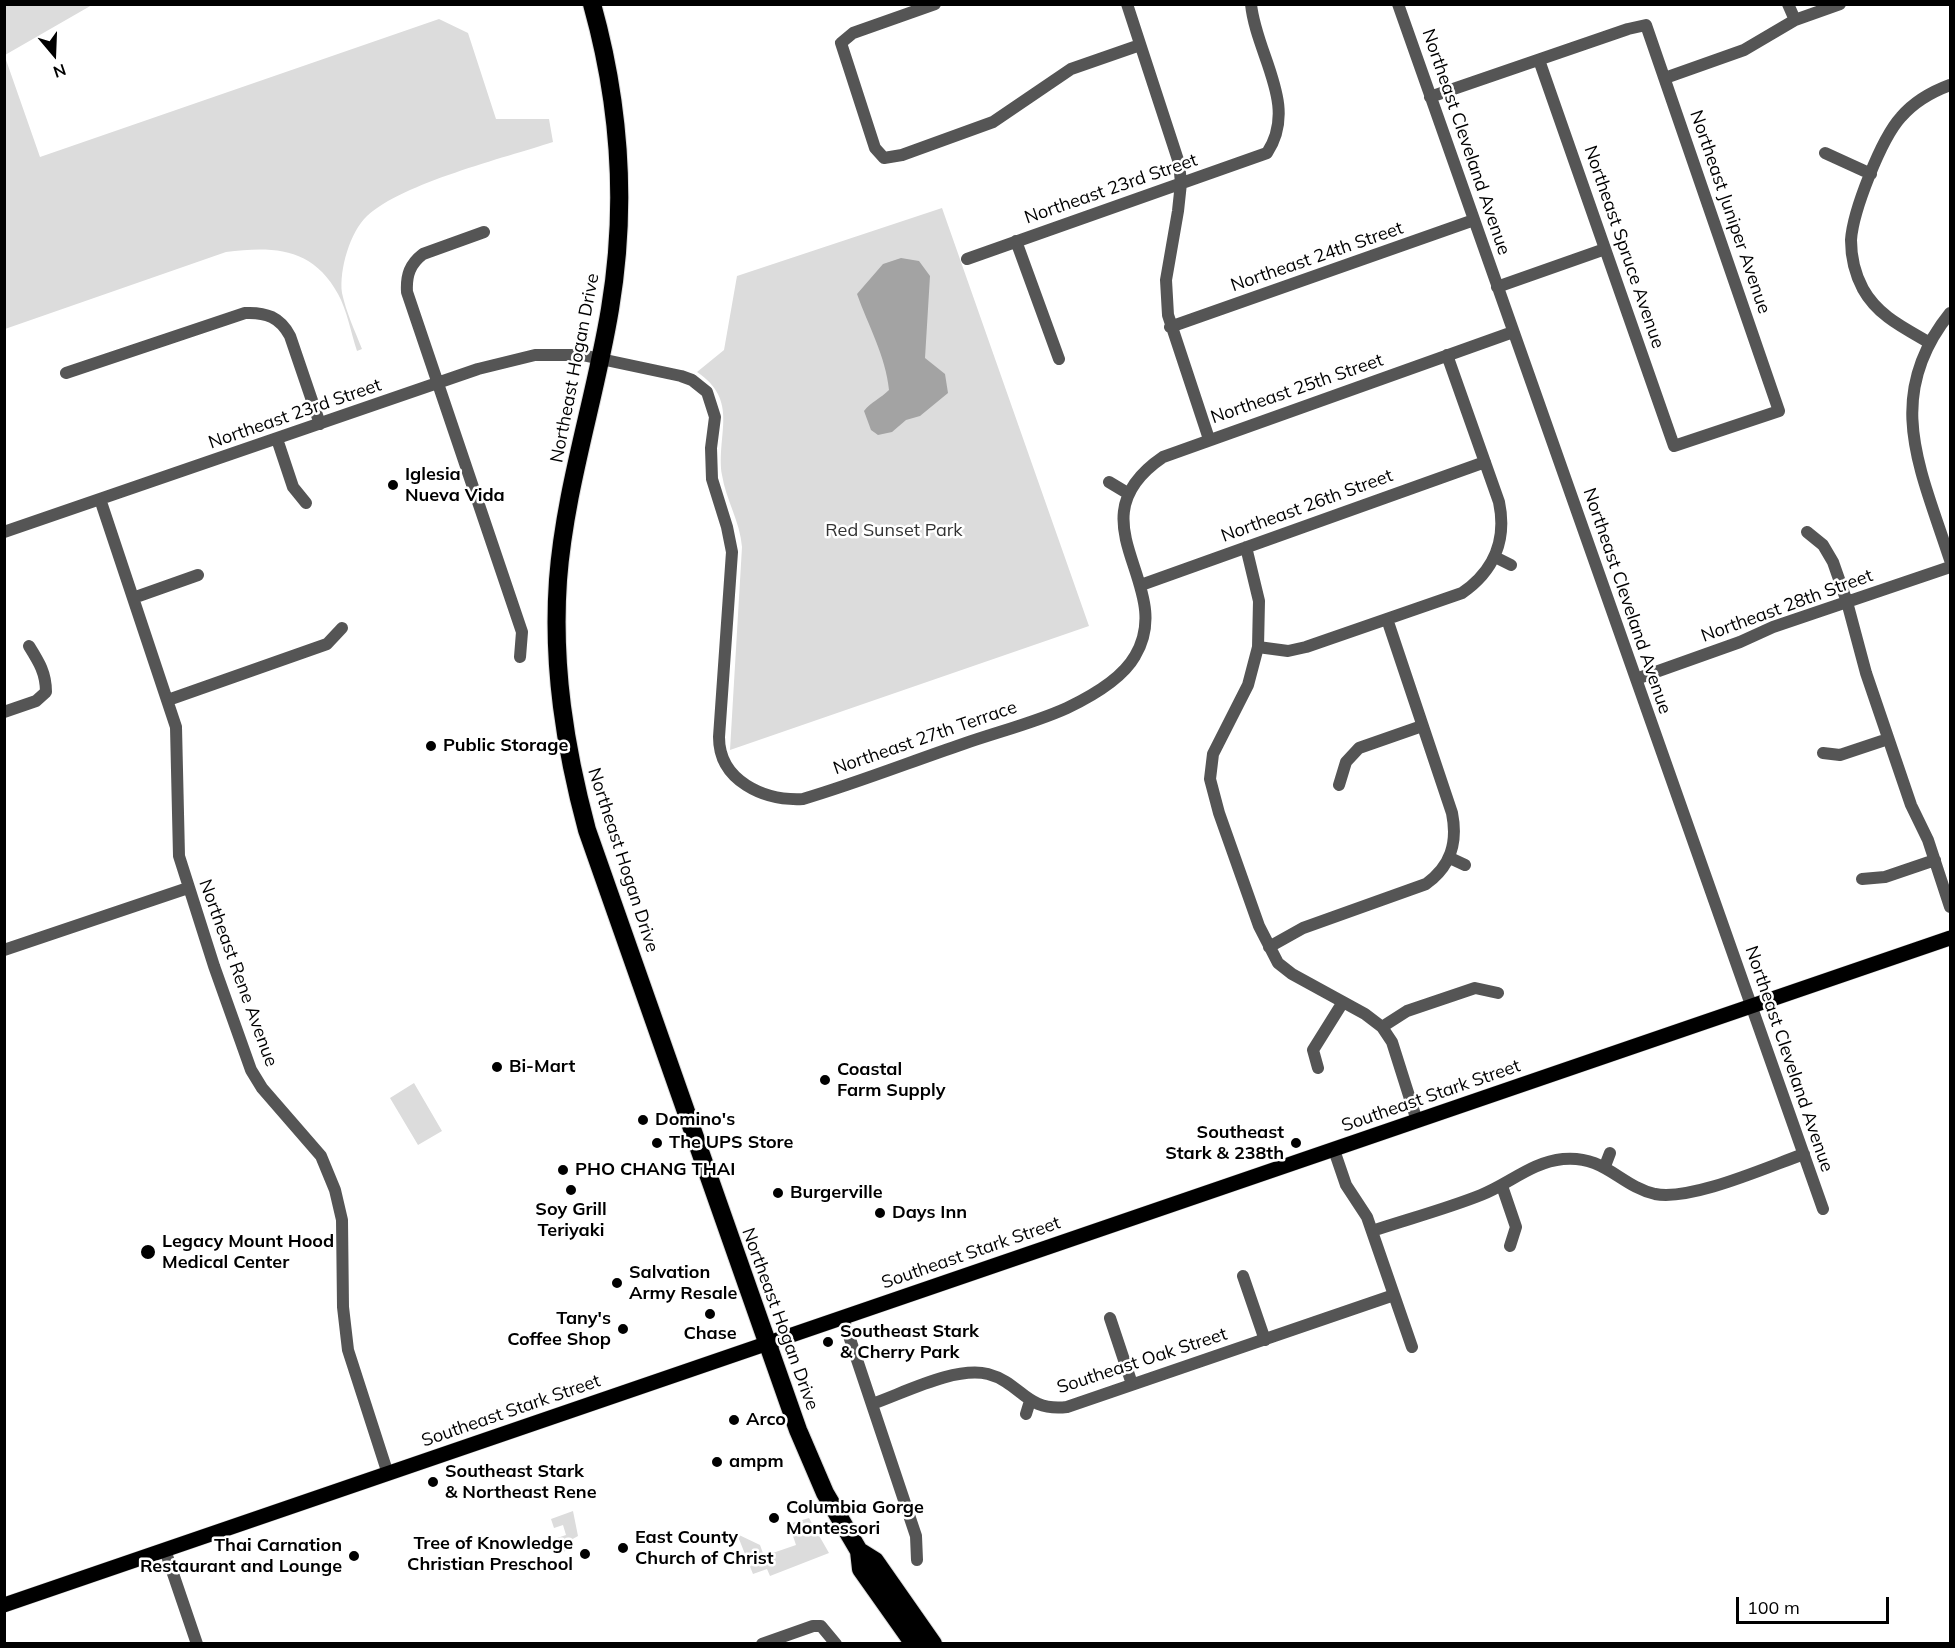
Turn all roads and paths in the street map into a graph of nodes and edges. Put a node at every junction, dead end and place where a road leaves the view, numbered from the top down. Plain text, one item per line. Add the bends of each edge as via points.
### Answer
1 (592, 4) edge
2 (935, 4) edge
3 (1127, 4) edge
4 (1251, 4) edge
5 (1398, 4) edge
6 (1788, 4) edge
7 (1840, 4) edge
8 (1795, 20) junction
9 (1140, 45) junction
10 (1539, 60) junction
11 (1665, 78) junction
12 (1950, 85) edge
13 (1430, 97) junction
14 (1824, 153) dead end
15 (1871, 174) junction
16 (1181, 183) junction
17 (1474, 220) junction
18 (484, 232) dead end
19 (1016, 241) junction
20 (1605, 249) junction
21 (967, 259) dead end
22 (1497, 286) junction
23 (1950, 313) edge
24 (1170, 327) junction
25 (1513, 332) junction
26 (1930, 343) junction
27 (1447, 355) junction
28 (600, 359) junction
29 (1059, 359) dead end
30 (66, 373) dead end
31 (438, 383) junction
32 (320, 424) junction
33 (277, 439) junction
34 (1209, 439) junction
35 (1674, 446) joint
36 (1485, 462) junction
37 (1109, 482) dead end
38 (1130, 494) junction
39 (100, 499) junction
40 (306, 503) dead end
41 (4, 532) edge
42 (1807, 532) dead end
43 (1246, 547) junction
44 (1495, 556) junction
45 (1950, 560) edge
46 (1512, 565) dead end
47 (1950, 567) edge
48 (198, 575) dead end
49 (1141, 585) junction
50 (133, 598) junction
51 (1847, 602) junction
52 (1387, 620) junction
53 (342, 627) dead end
54 (29, 646) dead end
55 (1258, 647) junction
56 (520, 657) dead end
57 (1636, 679) junction
58 (168, 700) junction
59 (4, 712) edge
60 (1422, 726) junction
61 (1888, 738) junction
62 (1823, 753) dead end
63 (742, 785) joint
64 (1339, 785) dead end
65 (1450, 858) junction
66 (1935, 860) junction
67 (1465, 865) dead end
68 (1862, 879) dead end
69 (188, 888) junction
70 (1950, 907) edge
71 (1950, 938) edge
72 (1269, 947) junction
73 (4, 950) edge
74 (1498, 993) dead end
75 (1343, 1002) junction
76 (1752, 1006) junction
77 (1382, 1027) junction
78 (1318, 1068) dead end
79 (1418, 1121) junction
80 (1334, 1150) junction
81 (1610, 1153) dead end
82 (1804, 1154) junction
83 (1605, 1166) junction
84 (1502, 1186) junction
85 (1823, 1209) dead end
86 (1372, 1231) junction
87 (1510, 1246) dead end
88 (1243, 1276) dead end
89 (1394, 1295) junction
90 (843, 1318) junction
91 (1110, 1318) dead end
92 (1265, 1340) junction
93 (766, 1344) junction
94 (1412, 1347) dead end
95 (1132, 1384) junction
96 (1030, 1401) junction
97 (872, 1404) junction
98 (1026, 1414) dead end
99 (388, 1474) junction
100 (165, 1550) junction
101 (859, 1551) junction
102 (917, 1560) dead end
103 (4, 1605) edge
104 (197, 1644) edge
105 (762, 1644) edge
106 (836, 1644) edge
107 (914, 1644) edge
108 (933, 1644) edge

1 - 28 highway, Northeast Hogan Drive via 613,99 620,188 617,261
2 - 9 street via 853,33 842,43 875,148 884,158 993,122 1071,69
3 - 9 street
4 - 16 street, Northeast 23rd Street via 1281,108 1276,141 1268,153
5 - 13 street, Northeast Cleveland Avenue
6 - 8 street
7 - 8 street
8 - 11 street via 1744,51
9 - 16 street via 1173,139
10 - 11 street, Northeast Juniper Avenue via 1646,25
10 - 13 street
10 - 20 street, Northeast Spruce Avenue
11 - 35 street, Northeast Juniper Avenue via 1779,411
12 - 15 street via 1918,101 1899,119
13 - 17 street, Northeast Cleveland Avenue
14 - 15 street
15 - 26 street via 1853,227 1857,277 1877,309
16 - 19 street, Northeast 23rd Street
16 - 24 street via 1166,280
17 - 22 street, Northeast Cleveland Avenue
17 - 24 street, Northeast 24th Street
18 - 31 street via 423,254 409,269 407,292
19 - 21 street, Northeast 23rd Street
19 - 29 street
20 - 22 street
20 - 35 street, Northeast Spruce Avenue
22 - 25 street, Northeast Cleveland Avenue
23 - 26 street
24 - 34 street
25 - 27 street, Northeast 25th Street
25 - 57 street, Northeast Cleveland Avenue
26 - 45 street via 1913,390 1911,428 1915,453
27 - 34 street, Northeast 25th Street
27 - 36 street
28 - 31 street, Northeast 23rd Street via 572,354 523,357
28 - 63 street, Northeast 23rd Street via 692,380 707,392 713,408 712,479 732,552 719,747 727,769
28 - 93 highway, Northeast Hogan Drive via 560,558 556,634 563,725 587,830
30 - 32 street via 245,313 259,313 284,324
31 - 32 street, Northeast 23rd Street
31 - 56 street via 522,632
32 - 33 street, Northeast 23rd Street
33 - 39 street, Northeast 23rd Street
33 - 40 street via 293,487
34 - 38 street, Northeast 25th Street via 1153,464
36 - 43 street, Northeast 26th Street
36 - 44 street via 1502,516 1501,540
37 - 38 street
38 - 49 street, Northeast 27th Terrace via 1122,528
39 - 41 street, Northeast 23rd Street
39 - 50 street, Northeast Rene Avenue
42 - 51 street via 1823,545
43 - 49 street, Northeast 26th Street
43 - 55 street via 1259,601
44 - 46 street
44 - 52 street via 1482,577 1462,592
47 - 51 street, Northeast 28th Street
48 - 50 street
49 - 63 street, Northeast 27th Terrace via 1146,620 1141,644 1130,665 1065,709 812,796 784,798
50 - 58 street, Northeast Rene Avenue
51 - 57 street, Northeast 28th Street
51 - 61 street
52 - 55 street via 1288,651
52 - 60 street
53 - 58 street via 327,644
54 - 59 street via 42,666 46,692 36,701
55 - 72 street via 1248,686 1213,754 1210,779
57 - 76 street, Northeast Cleveland Avenue
58 - 69 street, Northeast Rene Avenue via 178,744 179,856
60 - 64 street via 1359,748 1346,762
60 - 65 street via 1453,819 1455,838
61 - 62 street via 1840,755
61 - 66 street
65 - 67 street
65 - 72 street via 1426,884 1304,928
66 - 68 street via 1885,878
66 - 70 street
69 - 73 street
69 - 99 street, Northeast Rene Avenue via 251,1071 317,1151 335,1190 343,1228 343,1307 348,1350
71 - 76 main road, Southeast Stark Street
72 - 75 street via 1278,963 1292,974
74 - 77 street via 1475,988 1407,1011
75 - 77 street
75 - 78 street via 1313,1050
76 - 79 main road, Southeast Stark Street
76 - 82 street, Northeast Cleveland Avenue
77 - 79 street via 1392,1042
79 - 80 main road, Southeast Stark Street
80 - 86 street via 1346,1185 1362,1207
80 - 90 main road, Southeast Stark Street
81 - 83 street
82 - 83 street via 1680,1195 1640,1188
82 - 85 street, Northeast Cleveland Avenue
83 - 84 street via 1577,1158 1554,1160 1537,1165
84 - 86 street
84 - 87 street via 1516,1227
86 - 89 street
88 - 92 street
89 - 92 street, Southeast Oak Street
89 - 94 street
90 - 93 main road, Southeast Stark Street
90 - 97 street
91 - 95 street
92 - 95 street, Southeast Oak Street
93 - 99 main road, Southeast Stark Street
93 - 101 highway, Northeast Hogan Drive via 810,1461
95 - 96 street, Southeast Oak Street via 1067,1407
96 - 97 street, Southeast Oak Street via 989,1374 964,1372
96 - 98 street
97 - 102 street via 916,1536
99 - 100 main road, Southeast Stark Street
100 - 103 main road, Southeast Stark Street
100 - 104 street
101 - 107 highway, Northeast Hogan Drive via 861,1569
101 - 108 highway, Northeast Hogan Drive via 875,1560
105 - 106 street via 813,1626 821,1626

